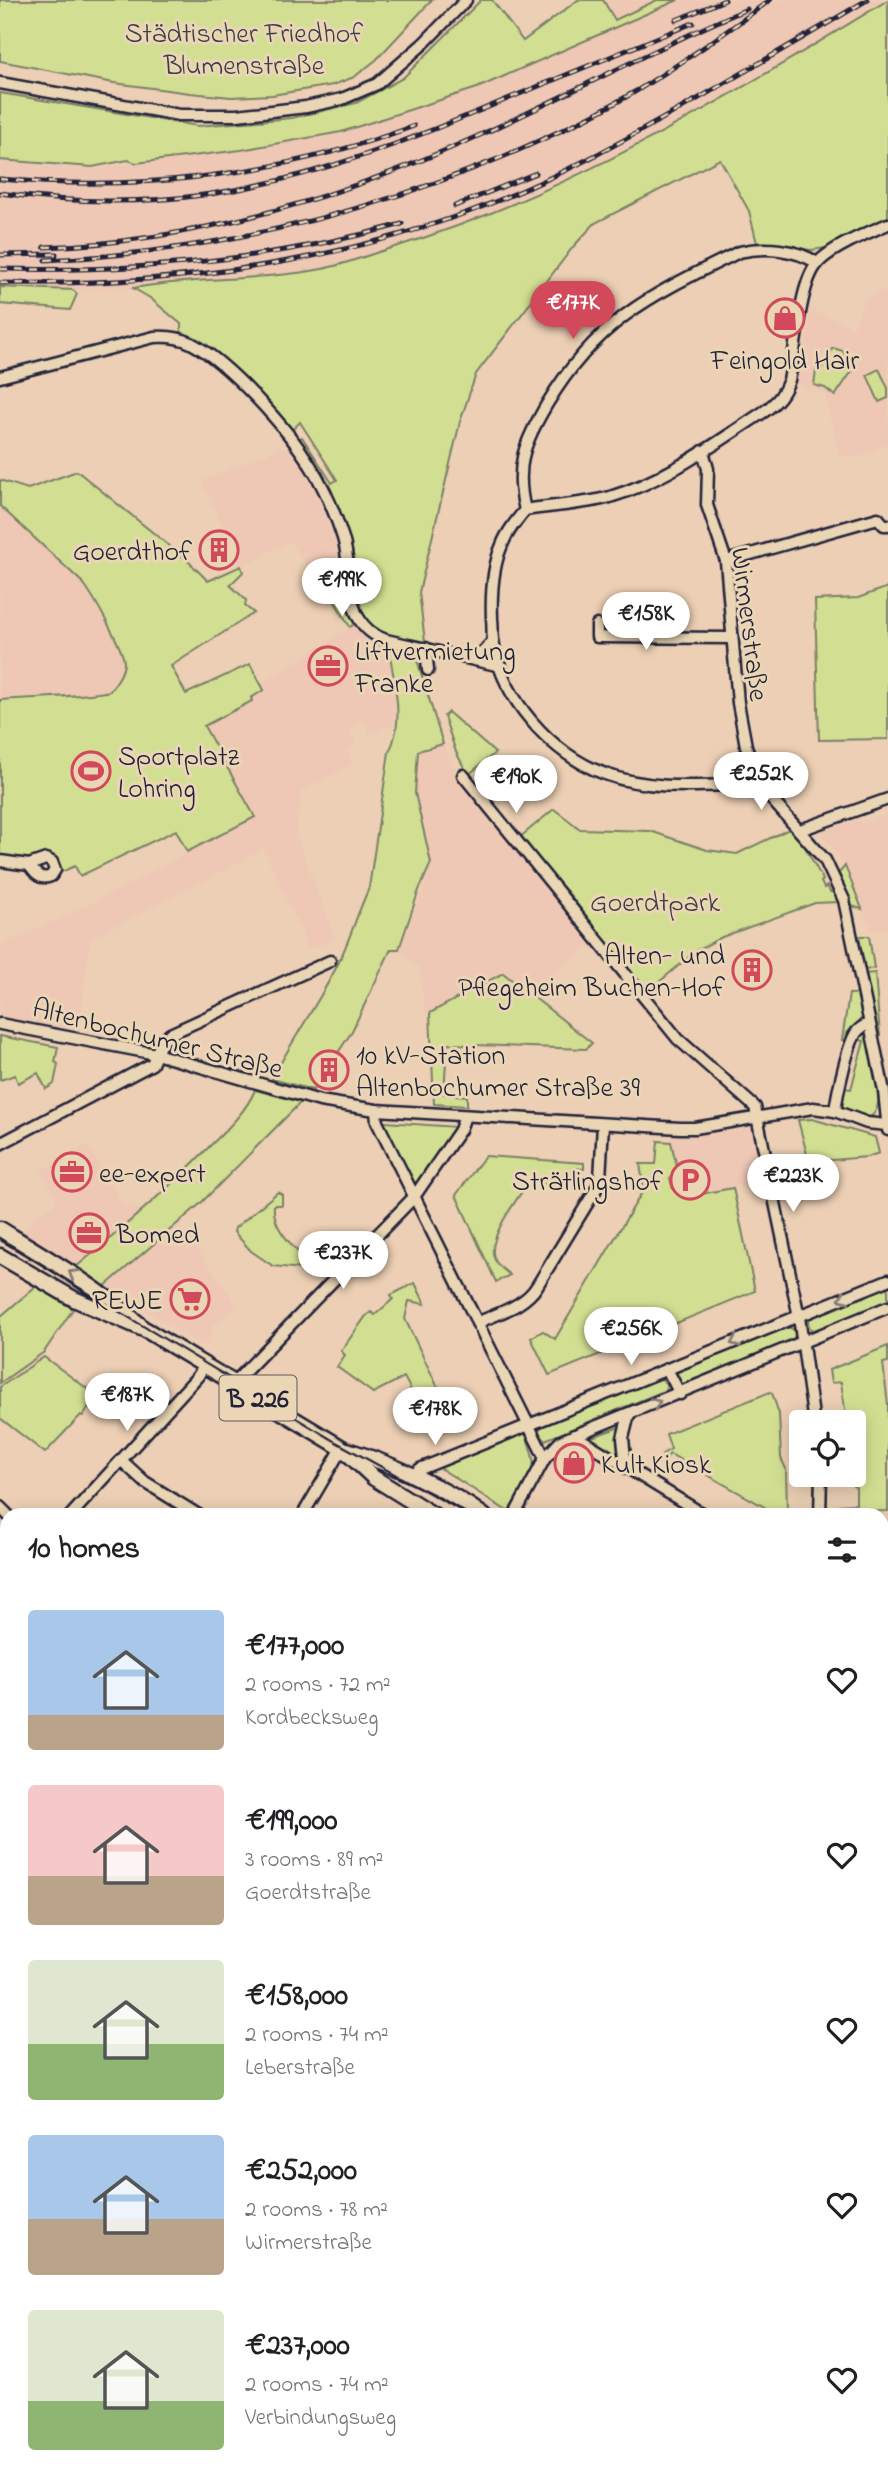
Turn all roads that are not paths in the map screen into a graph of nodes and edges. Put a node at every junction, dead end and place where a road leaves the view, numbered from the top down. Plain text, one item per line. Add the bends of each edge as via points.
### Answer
1 (466, 0) edge
2 (0, 83) edge
3 (888, 224) edge
4 (817, 263) junction
5 (0, 377) edge
6 (703, 451) junction
7 (525, 510) junction
8 (888, 525) edge
9 (726, 561) junction
10 (597, 625) dead end
11 (732, 638) junction
12 (493, 641) junction
13 (426, 648) junction
14 (470, 658) junction
15 (501, 666) junction
16 (428, 670) dead end
17 (463, 775) dead end
18 (758, 784) junction
19 (888, 799) edge
20 (800, 830) junction
21 (0, 861) edge
22 (29, 865) dead end
23 (330, 961) dead end
24 (869, 1023) junction
25 (0, 1024) edge
26 (156, 1054) junction
27 (376, 1110) junction
28 (835, 1111) junction
29 (465, 1116) junction
30 (757, 1118) junction
31 (603, 1124) junction
32 (888, 1127) edge
33 (0, 1144) edge
34 (414, 1197) junction
35 (0, 1229) edge
36 (0, 1256) edge
37 (888, 1280) edge
38 (888, 1307) edge
39 (799, 1317) junction
40 (477, 1323) junction
41 (146, 1330) junction
42 (802, 1343) junction
43 (204, 1366) junction
44 (667, 1369) junction
45 (234, 1383) junction
46 (680, 1394) junction
47 (812, 1410) edge
48 (629, 1414) junction
49 (529, 1425) junction
50 (574, 1435) junction
51 (342, 1448) junction
52 (545, 1458) junction
53 (122, 1461) junction
54 (626, 1468) junction
55 (412, 1476) junction
56 (821, 1487) edge
57 (408, 1499) junction
58 (78, 1508) edge
59 (187, 1508) edge
60 (307, 1508) edge
61 (422, 1508) edge
62 (472, 1508) edge
63 (518, 1508) edge
64 (693, 1508) edge
65 (820, 1508) edge

1 - 2 street via 377,84 306,107 237,115 179,114
3 - 4 street
4 - 6 street via 806,290 785,392 765,411
4 - 7 street via 805,255 777,250 740,252 648,298 600,334 554,393 525,445 521,479
5 - 13 street via 154,337 174,337 207,353 261,403 303,455 330,503 344,542 358,617 373,634 386,640
6 - 7 street via 649,482 610,497
6 - 9 street, Wirmerstraße via 708,468 707,505
7 - 12 street via 498,554 492,596
8 - 9 street via 878,519
9 - 11 street, Wirmerstraße
10 - 11 street via 597,637
11 - 18 street, Wirmerstraße via 741,724
12 - 14 street
12 - 15 street
13 - 14 street
13 - 16 street
14 - 15 street
15 - 18 street via 519,704 540,730 565,752 602,773 647,785
17 - 30 street via 678,1039 752,1101
18 - 20 street, Wirmerstraße
19 - 20 street
20 - 24 street, Wirmerstraße via 825,860 844,900
21 - 22 street
23 - 26 street via 170,1034
24 - 28 street via 856,1032 851,1044
24 - 32 street, Wirmerstraße
25 - 26 street, Altenbochumer Straße
26 - 27 street, Altenbochumer Straße via 329,1103
26 - 33 street via 152,1064
27 - 29 street, Altenbochumer Straße
27 - 34 street via 377,1122
28 - 30 street, Altenbochumer Straße via 813,1108
28 - 32 street, Altenbochumer Straße
29 - 31 street, Altenbochumer Straße
29 - 34 street
30 - 31 street, Altenbochumer Straße via 695,1128
30 - 39 street
31 - 40 street via 598,1186 531,1296
34 - 40 street
34 - 45 street
41 -> 35 main road, B 226 via 86,1282
36 - 41 main road, B 226 via 67,1295
37 -> 39 street
38 - 42 street
39 - 42 street
39 -> 44 street
40 - 49 street
41 - 43 main road, B 226
42 - 46 street
42 - 47 street
43 - 45 main road, B 226
43 - 53 street
44 - 46 street
44 - 49 street
45 - 51 main road, B 226
48 -> 46 street
48 - 50 street
48 - 54 street via 623,1438
49 - 52 street
49 - 55 street
50 - 52 street
50 - 54 street
51 - 55 main road, B 226
51 - 57 main road, B 226 via 374,1478
51 - 60 street
52 - 63 street
53 - 58 street
53 - 59 street via 145,1482
54 - 64 street
55 - 57 main road
55 - 62 main road, B 226
56 - 65 street
57 - 61 main road, B 226

